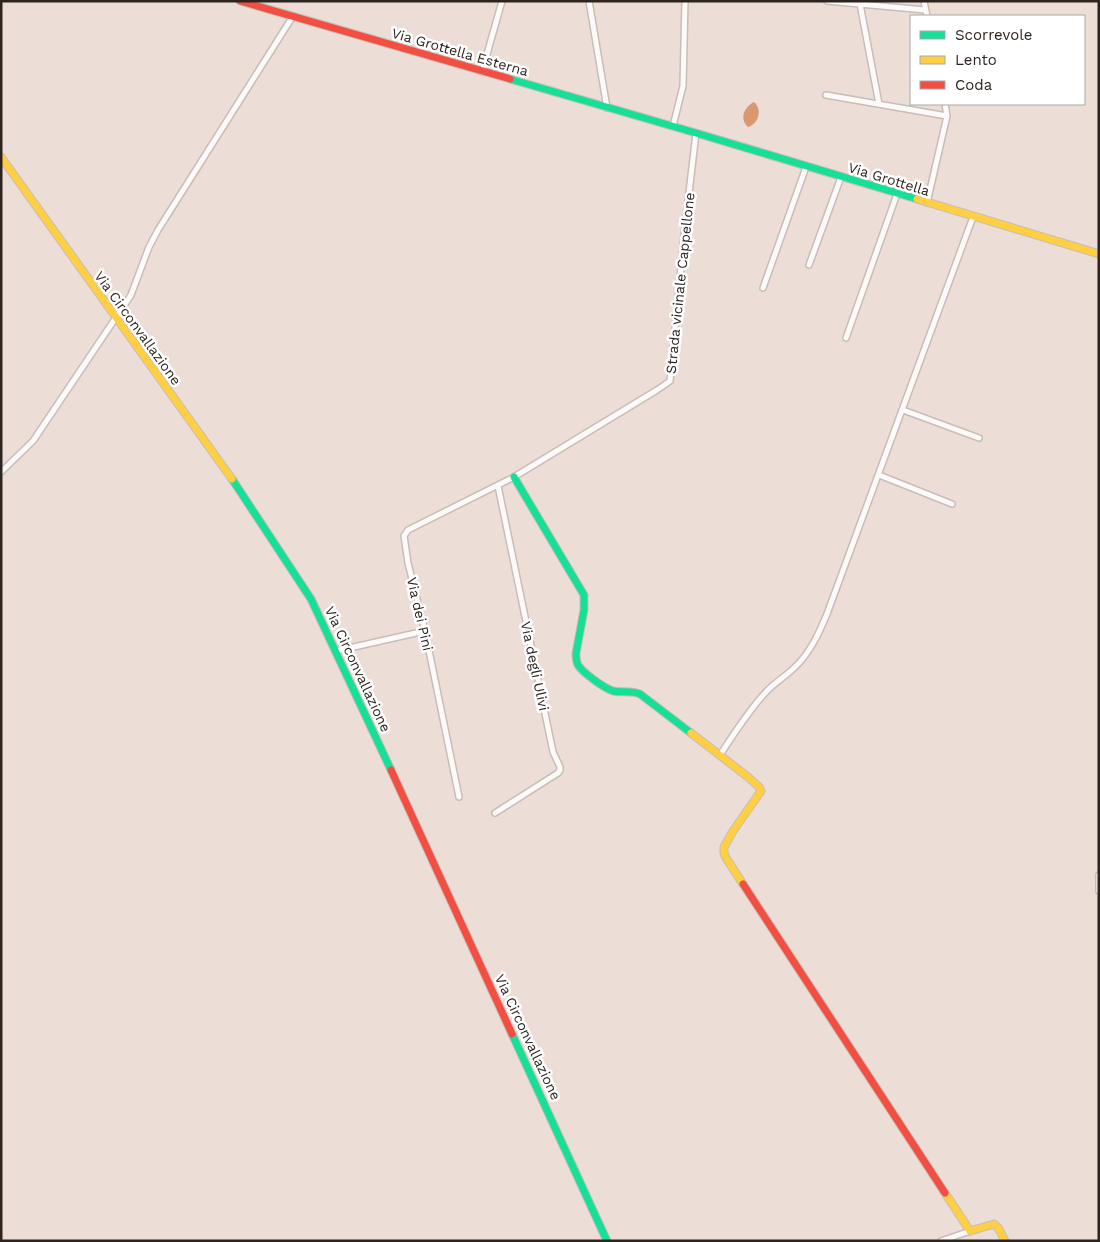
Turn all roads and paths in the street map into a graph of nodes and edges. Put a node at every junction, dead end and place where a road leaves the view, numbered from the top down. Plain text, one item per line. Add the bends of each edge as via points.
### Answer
1 (240, 1) edge
2 (502, 1) edge
3 (589, 1) edge
4 (685, 1) edge
5 (827, 1) edge
6 (924, 1) edge
7 (860, 4) junction
8 (926, 13) edge
9 (293, 16) junction
10 (482, 72) junction
11 (826, 95) dead end
12 (880, 104) junction
13 (945, 105) edge
14 (607, 108) junction
15 (947, 116) junction
16 (673, 126) junction
17 (696, 133) junction
18 (1, 157) edge
19 (806, 166) junction
20 (841, 177) junction
21 (897, 194) junction
22 (928, 203) junction
23 (973, 217) junction
24 (1099, 254) edge
25 (809, 265) dead end
26 (764, 288) dead end
27 (116, 318) junction
28 (846, 338) dead end
29 (903, 410) junction
30 (979, 438) dead end
31 (1, 472) edge
32 (878, 476) junction
33 (514, 477) junction
34 (498, 486) junction
35 (952, 504) dead end
36 (425, 631) junction
37 (336, 651) junction
38 (720, 755) junction
39 (459, 797) dead end
40 (495, 813) dead end
41 (1099, 875) edge
42 (1099, 891) edge
43 (970, 1230) junction
44 (607, 1241) edge
45 (941, 1241) edge
46 (1005, 1241) edge

1 - 9 street, Via Grottella Esterna
2 - 10 street
3 - 14 street
4 - 16 street via 683,86
5 - 7 street
6 - 8 street
7 - 8 street
7 - 12 street
9 - 10 street, Via Grottella Esterna
9 - 27 street via 158,230 131,295
10 - 14 street, Via Grottella Esterna
11 - 12 street
12 - 15 street
13 - 15 street
14 - 16 street, Via Grottella Esterna
15 - 22 street
16 - 17 street, Via Grottella
17 - 19 street, Via Grottella
17 - 33 street, Strada vicinale Cappellone via 670,381
18 - 27 street, Via Circonvallazione
19 - 20 street, Via Grottella
19 - 26 street
20 - 21 street, Via Grottella
20 - 25 street
21 - 22 street, Via Grottella
21 - 28 street
22 - 23 street, Via Grottella
23 - 24 street, Via Grottella
23 - 29 street
27 - 31 street via 33,441
27 - 37 street, Via Circonvallazione via 271,537 311,599
29 - 30 street
29 - 32 street
32 - 35 street
32 - 38 street via 819,633 797,665 767,690 754,706
33 - 34 street, Strada vicinale Cappellone
33 - 38 street via 584,595 576,653 580,668 612,690 640,694
34 - 36 street, Via dei Pini via 408,530 404,536
34 - 40 street, Via degli Ulivi via 553,752 560,770
36 - 37 street
36 - 39 street, Via dei Pini
37 - 44 street, Via Circonvallazione
38 - 43 street via 761,791 724,847 726,858
41 - 42 street
43 - 45 street
43 - 46 street via 994,1224

